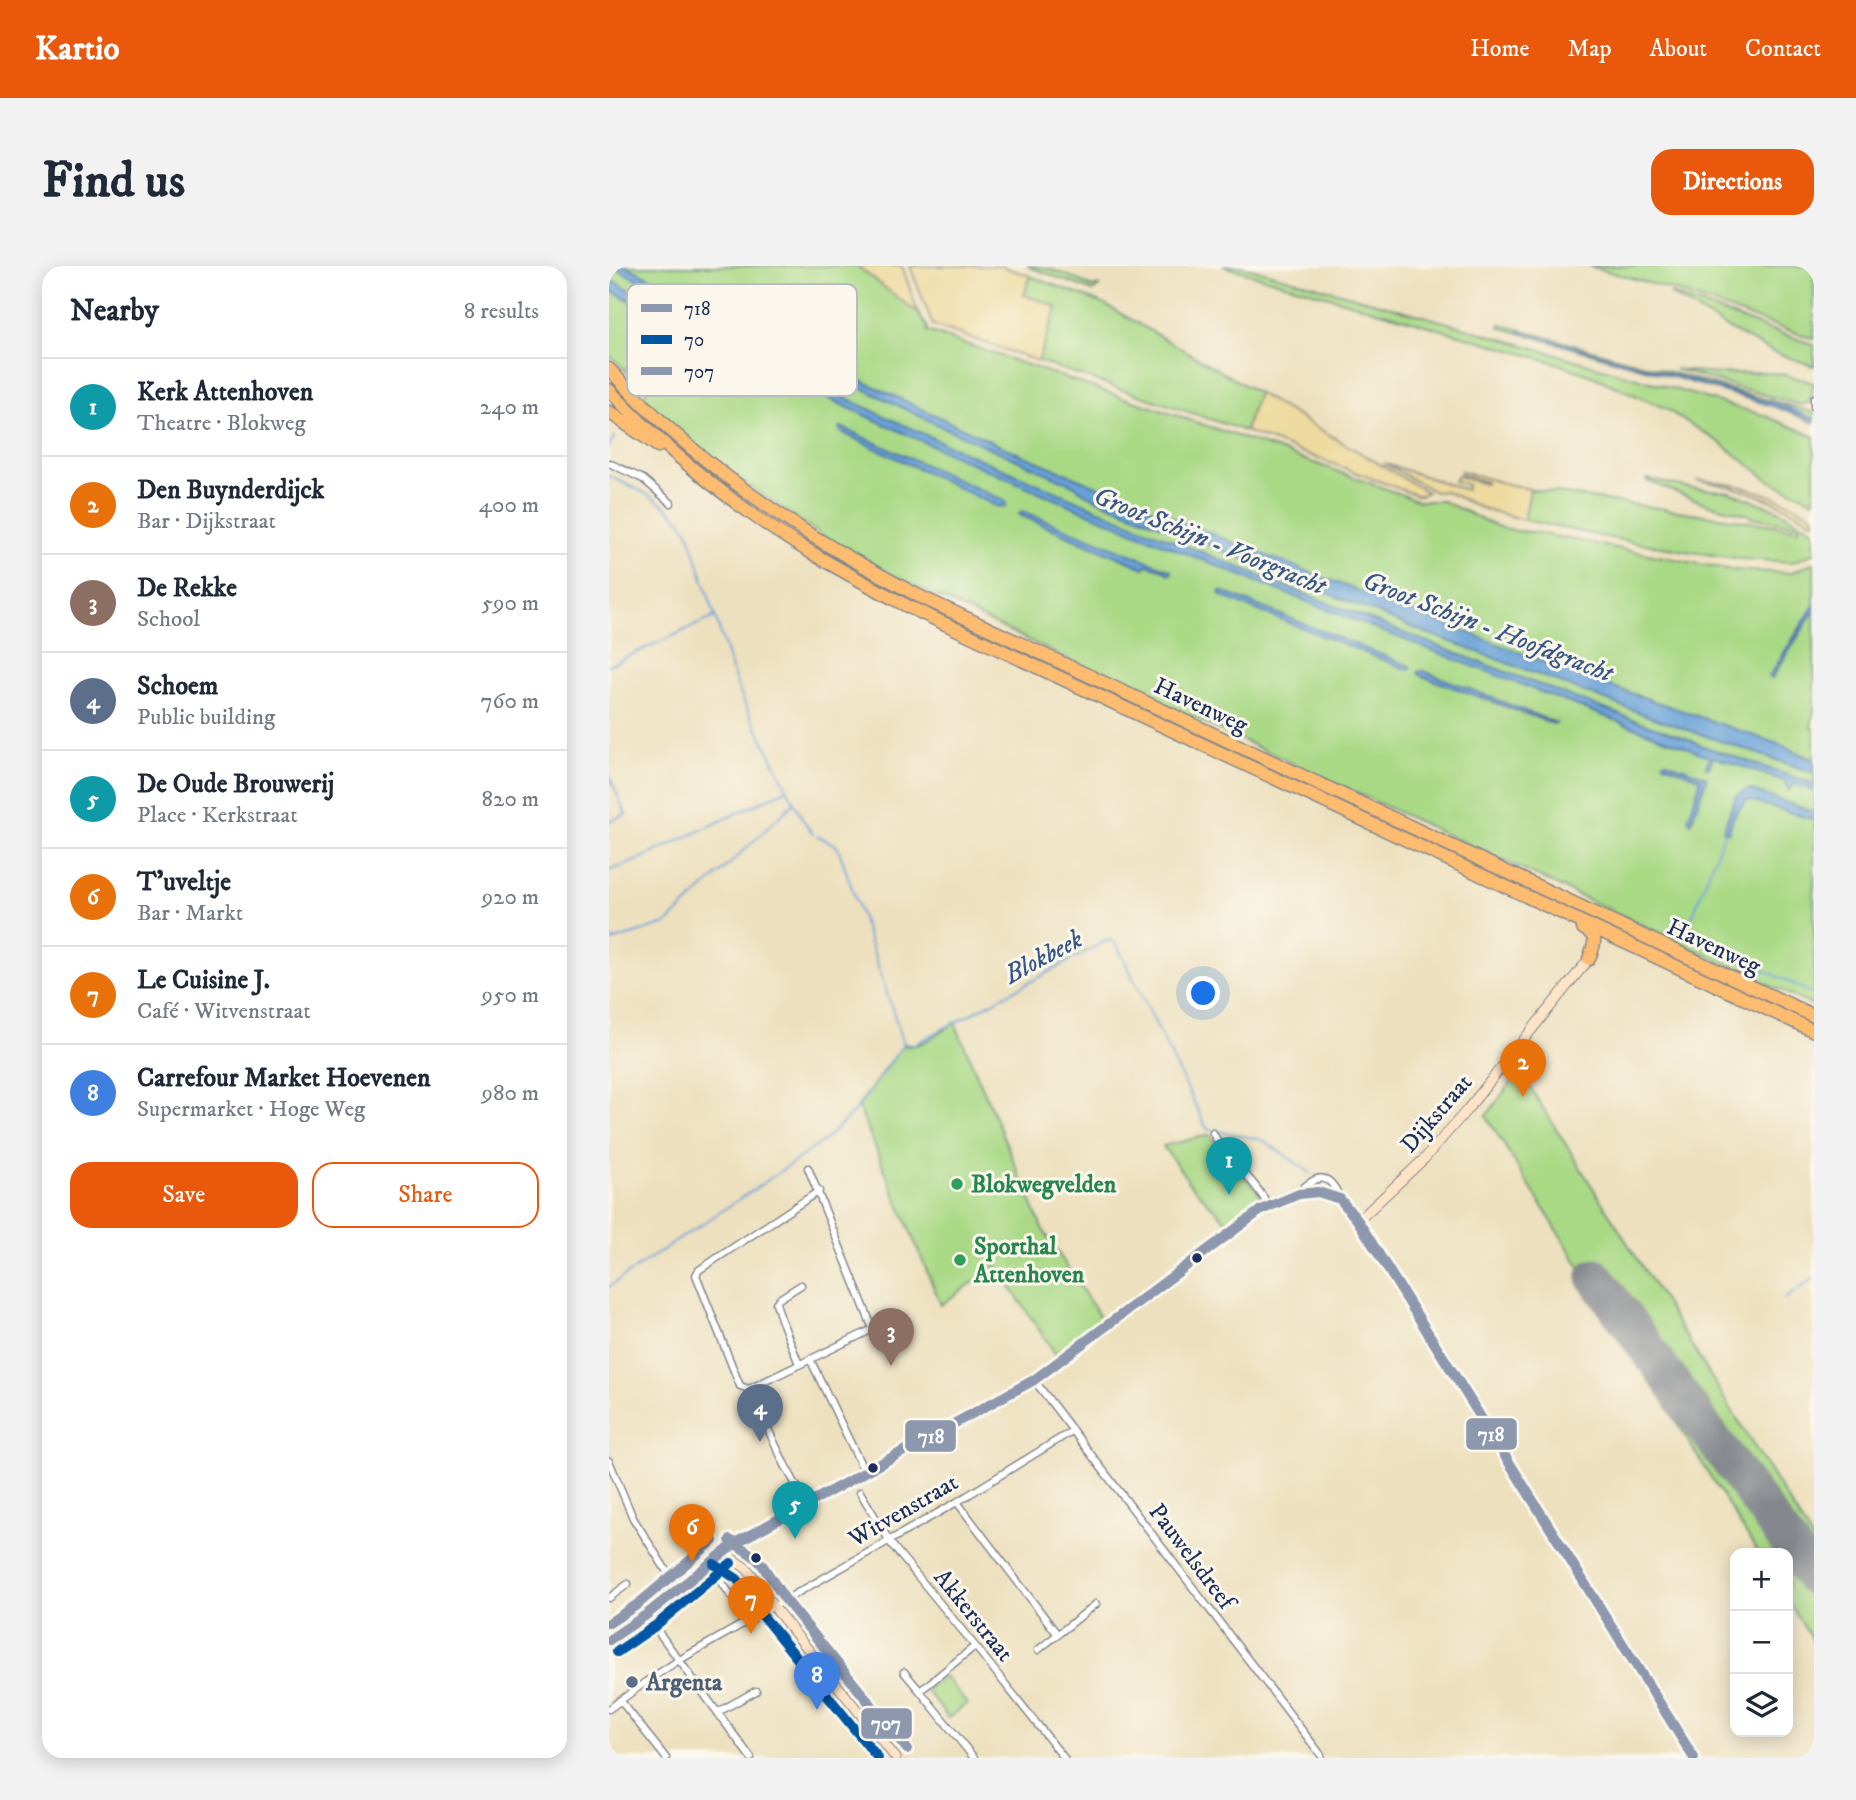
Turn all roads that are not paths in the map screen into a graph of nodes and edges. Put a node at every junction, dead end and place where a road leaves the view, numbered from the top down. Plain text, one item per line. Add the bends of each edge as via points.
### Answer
1 (609, 369) edge
2 (627, 389) edge
3 (609, 390) edge
4 (633, 396) edge
5 (1814, 398) edge
6 (1814, 407) edge
7 (609, 412) edge
8 (609, 463) edge
9 (671, 503) dead end
10 (756, 517) junction
11 (1451, 860) junction
12 (1589, 959) junction
13 (1729, 993) junction
14 (1814, 1016) edge
15 (1814, 1031) edge
16 (1213, 1133) dead end
17 (808, 1168) dead end
18 (819, 1191) junction
19 (1299, 1194) junction
20 (1340, 1199) junction
21 (1269, 1207) junction
22 (1359, 1220) junction
23 (801, 1285) dead end
24 (810, 1359) junction
25 (799, 1364) junction
26 (1034, 1380) junction
27 (750, 1389) junction
28 (1072, 1431) junction
29 (609, 1461) edge
30 (864, 1471) junction
31 (860, 1492) dead end
32 (957, 1502) junction
33 (806, 1503) junction
34 (889, 1540) junction
35 (722, 1552) junction
36 (710, 1564) junction
37 (756, 1581) junction
38 (628, 1584) dead end
39 (678, 1589) junction
40 (609, 1598) edge
41 (1096, 1604) dead end
42 (773, 1606) junction
43 (646, 1615) junction
44 (1058, 1635) junction
45 (609, 1640) edge
46 (975, 1646) junction
47 (1038, 1650) dead end
48 (680, 1660) junction
49 (904, 1672) dead end
50 (756, 1691) dead end
51 (920, 1691) junction
52 (620, 1700) junction
53 (609, 1709) edge
54 (717, 1712) junction
55 (1321, 1755) dead end
56 (666, 1758) edge
57 (751, 1758) edge
58 (896, 1758) edge
59 (974, 1758) edge
60 (1064, 1758) edge
61 (1694, 1758) edge

1 - 2 highway, Havenweg
3 - 10 highway, Havenweg via 682,459
4 - 14 highway, Havenweg via 761,502 906,589
5 - 6 street
7 - 10 highway
8 - 9 street via 643,479
10 - 11 highway, Havenweg via 909,607
11 - 12 highway via 1591,932 1595,943
11 - 13 highway, Havenweg
12 - 13 highway via 1607,942 1613,943
12 - 22 main road, Dijkstraat via 1425,1158
13 - 15 highway, Havenweg
16 - 21 street
17 - 18 street
18 - 24 street via 873,1329
18 - 27 street via 696,1273 740,1386
19 - 20 main road via 1318,1192
19 - 20 street via 1323,1177
19 - 21 main road
20 - 22 main road
21 - 26 main road via 1252,1215
22 - 61 main road
23 - 25 street via 776,1303
24 - 25 street
24 - 30 street
25 - 27 street
26 - 28 street, Pauwelsdreef
26 - 30 main road
27 - 33 street
28 - 32 street, Witvenstraat
28 - 55 street, Pauwelsdreef
29 - 39 street via 633,1518
30 - 33 main road
31 - 34 street, Akkerstraat
32 - 34 street, Witvenstraat
32 - 44 street
33 - 35 main road
34 - 42 street, Witvenstraat
34 - 46 street, Akkerstraat
35 - 36 main road
35 - 37 main road
36 - 37 street via 731,1596
36 - 39 main road
37 - 42 main road
38 - 40 street
39 - 43 main road
41 - 44 street
42 - 48 street, Witvenstraat
42 - 58 main road
43 - 45 main road
43 - 48 street
44 - 47 street
46 - 51 street
46 - 60 street, Akkerstraat
48 - 52 street, Witvenstraat
48 - 54 street
49 - 51 street
50 - 54 street
51 - 59 street
52 - 53 street, Witvenstraat
52 - 56 street
54 - 57 street

